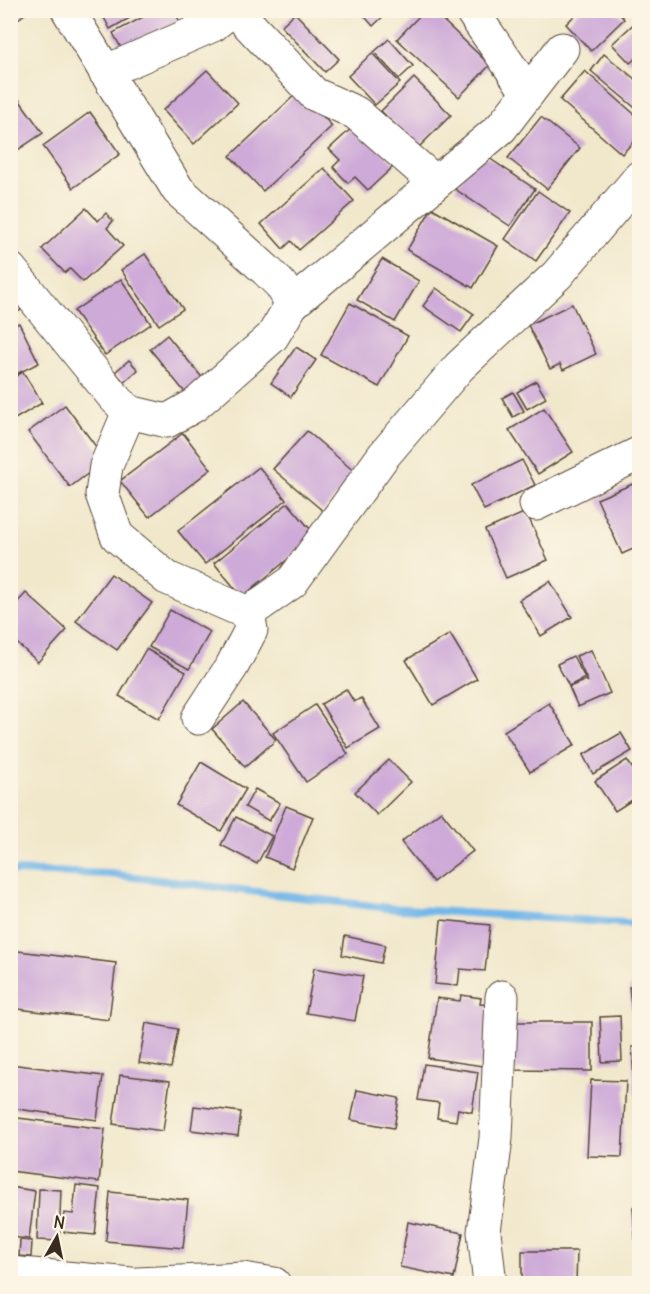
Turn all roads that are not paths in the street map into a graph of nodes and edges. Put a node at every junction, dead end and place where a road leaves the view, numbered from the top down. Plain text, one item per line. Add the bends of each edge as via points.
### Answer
1 (68, 10) edge
2 (233, 10) edge
3 (471, 10) edge
4 (562, 49) dead end
5 (105, 72) junction
6 (528, 93) junction
7 (639, 177) edge
8 (435, 182) junction
9 (10, 270) edge
10 (292, 304) junction
11 (129, 412) junction
12 (639, 453) edge
13 (536, 504) dead end
14 (248, 613) junction
15 (198, 718) dead end
16 (502, 997) dead end
17 (10, 1273) edge
18 (131, 1284) edge
19 (138, 1284) edge
20 (274, 1284) edge
21 (490, 1284) edge

1 - 5 street
2 - 5 street via 213,25
2 - 8 street via 314,94 356,113
3 - 6 street
4 - 6 street
5 - 10 street via 178,190 266,270
6 - 8 street via 501,128
7 - 14 street via 557,275 452,376 384,455 292,582
8 - 10 street
9 - 11 street
10 - 11 street via 272,337 195,405 167,422
11 - 14 street via 106,466 102,494 117,536 167,578
12 - 13 street
14 - 15 street via 251,630
16 - 21 street via 496,1138 484,1232
17 - 18 street
19 - 20 street via 243,1279

